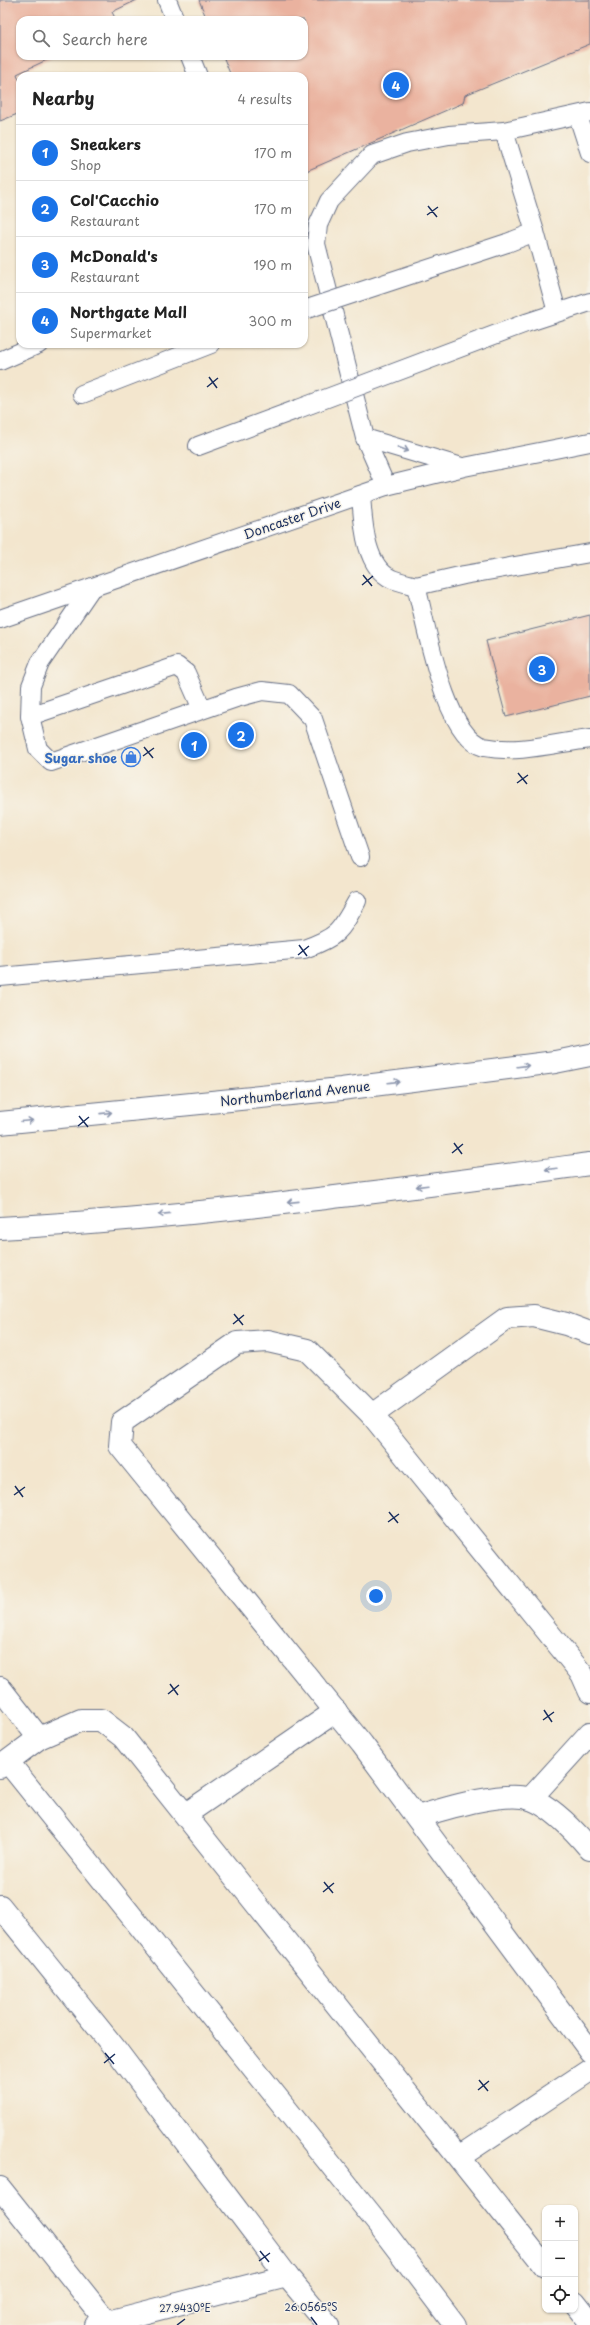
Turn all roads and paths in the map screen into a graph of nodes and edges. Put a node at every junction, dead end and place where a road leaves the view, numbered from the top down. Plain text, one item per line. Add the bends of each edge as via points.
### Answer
1 (167, 0) edge
2 (173, 16) edge
3 (192, 60) edge
4 (196, 72) edge
5 (584, 114) edge
6 (504, 131) junction
7 (590, 153) edge
8 (311, 223) edge
9 (535, 232) junction
10 (590, 302) edge
11 (308, 309) edge
12 (557, 312) junction
13 (30, 348) edge
14 (201, 348) edge
15 (0, 361) edge
16 (82, 394) dead end
17 (365, 438) junction
18 (590, 442) edge
19 (198, 446) dead end
20 (464, 468) junction
21 (386, 486) junction
22 (361, 495) junction
23 (590, 553) edge
24 (416, 586) junction
25 (92, 587) junction
26 (0, 618) edge
27 (202, 709) junction
28 (30, 716) junction
29 (590, 739) edge
30 (360, 857) dead end
31 (358, 901) dead end
32 (0, 977) edge
33 (590, 1045) edge
34 (590, 1056) edge
35 (555, 1062) junction
36 (0, 1123) edge
37 (590, 1164) edge
38 (0, 1228) edge
39 (590, 1333) edge
40 (372, 1415) junction
41 (0, 1688) edge
42 (590, 1692) edge
43 (336, 1711) junction
44 (590, 1733) edge
45 (39, 1738) junction
46 (4, 1764) edge
47 (530, 1799) junction
48 (186, 1814) junction
49 (417, 1817) junction
50 (590, 1849) edge
51 (0, 1906) edge
52 (590, 2051) edge
53 (590, 2070) edge
54 (458, 2157) junction
55 (0, 2188) edge
56 (542, 2262) edge
57 (287, 2276) junction
58 (578, 2307) edge
59 (590, 2322) edge
60 (101, 2324) edge
61 (328, 2325) edge
62 (455, 2325) edge

1 - 2 lane
3 - 4 lane
5 - 6 lane
5 - 7 lane
6 - 8 lane via 449,135 372,155
6 - 9 lane
8 - 17 lane
9 - 11 lane, bridge
9 - 12 lane
10 - 12 lane
12 - 19 lane, bridge
13 - 15 lane
14 - 16 lane
17 -> 20 lane
17 - 21 lane
18 - 20 lane, Doncaster Drive
20 - 21 lane, Doncaster Drive
21 - 22 lane, Doncaster Drive
22 - 24 lane via 366,540 374,562 391,579
22 - 25 lane, Doncaster Drive
23 - 24 lane via 472,573
24 - 29 lane via 444,696 465,735 482,746 508,750
25 - 26 lane, Doncaster Drive
25 - 28 lane via 40,664 31,686
27 - 28 lane via 186,673 177,666
27 - 28 lane via 51,762 38,749
27 - 30 lane via 262,691 289,694 313,719
31 - 32 lane via 343,926 328,941 304,949
33 - 35 street
34 - 35 street, Northumberland Avenue
36 -> 35 street, Northumberland Avenue via 341,1089
37 -> 38 street via 326,1199 59,1225
39 - 40 street via 534,1316 507,1318
40 - 42 street via 582,1674
40 - 43 street via 307,1350 268,1341 237,1343 122,1422 120,1446
41 - 45 street
43 - 48 street
43 - 49 street
44 - 47 street
45 - 46 street
45 - 48 street via 81,1720 101,1720 123,1736
46 - 62 street via 380,2226
47 - 49 street via 467,1802
47 - 50 street via 545,1806 578,1834
48 - 54 street
49 - 52 street
51 - 57 street via 113,2046
53 - 54 street
54 - 56 street
55 - 60 street
57 - 60 street
57 - 61 street
58 - 59 street

